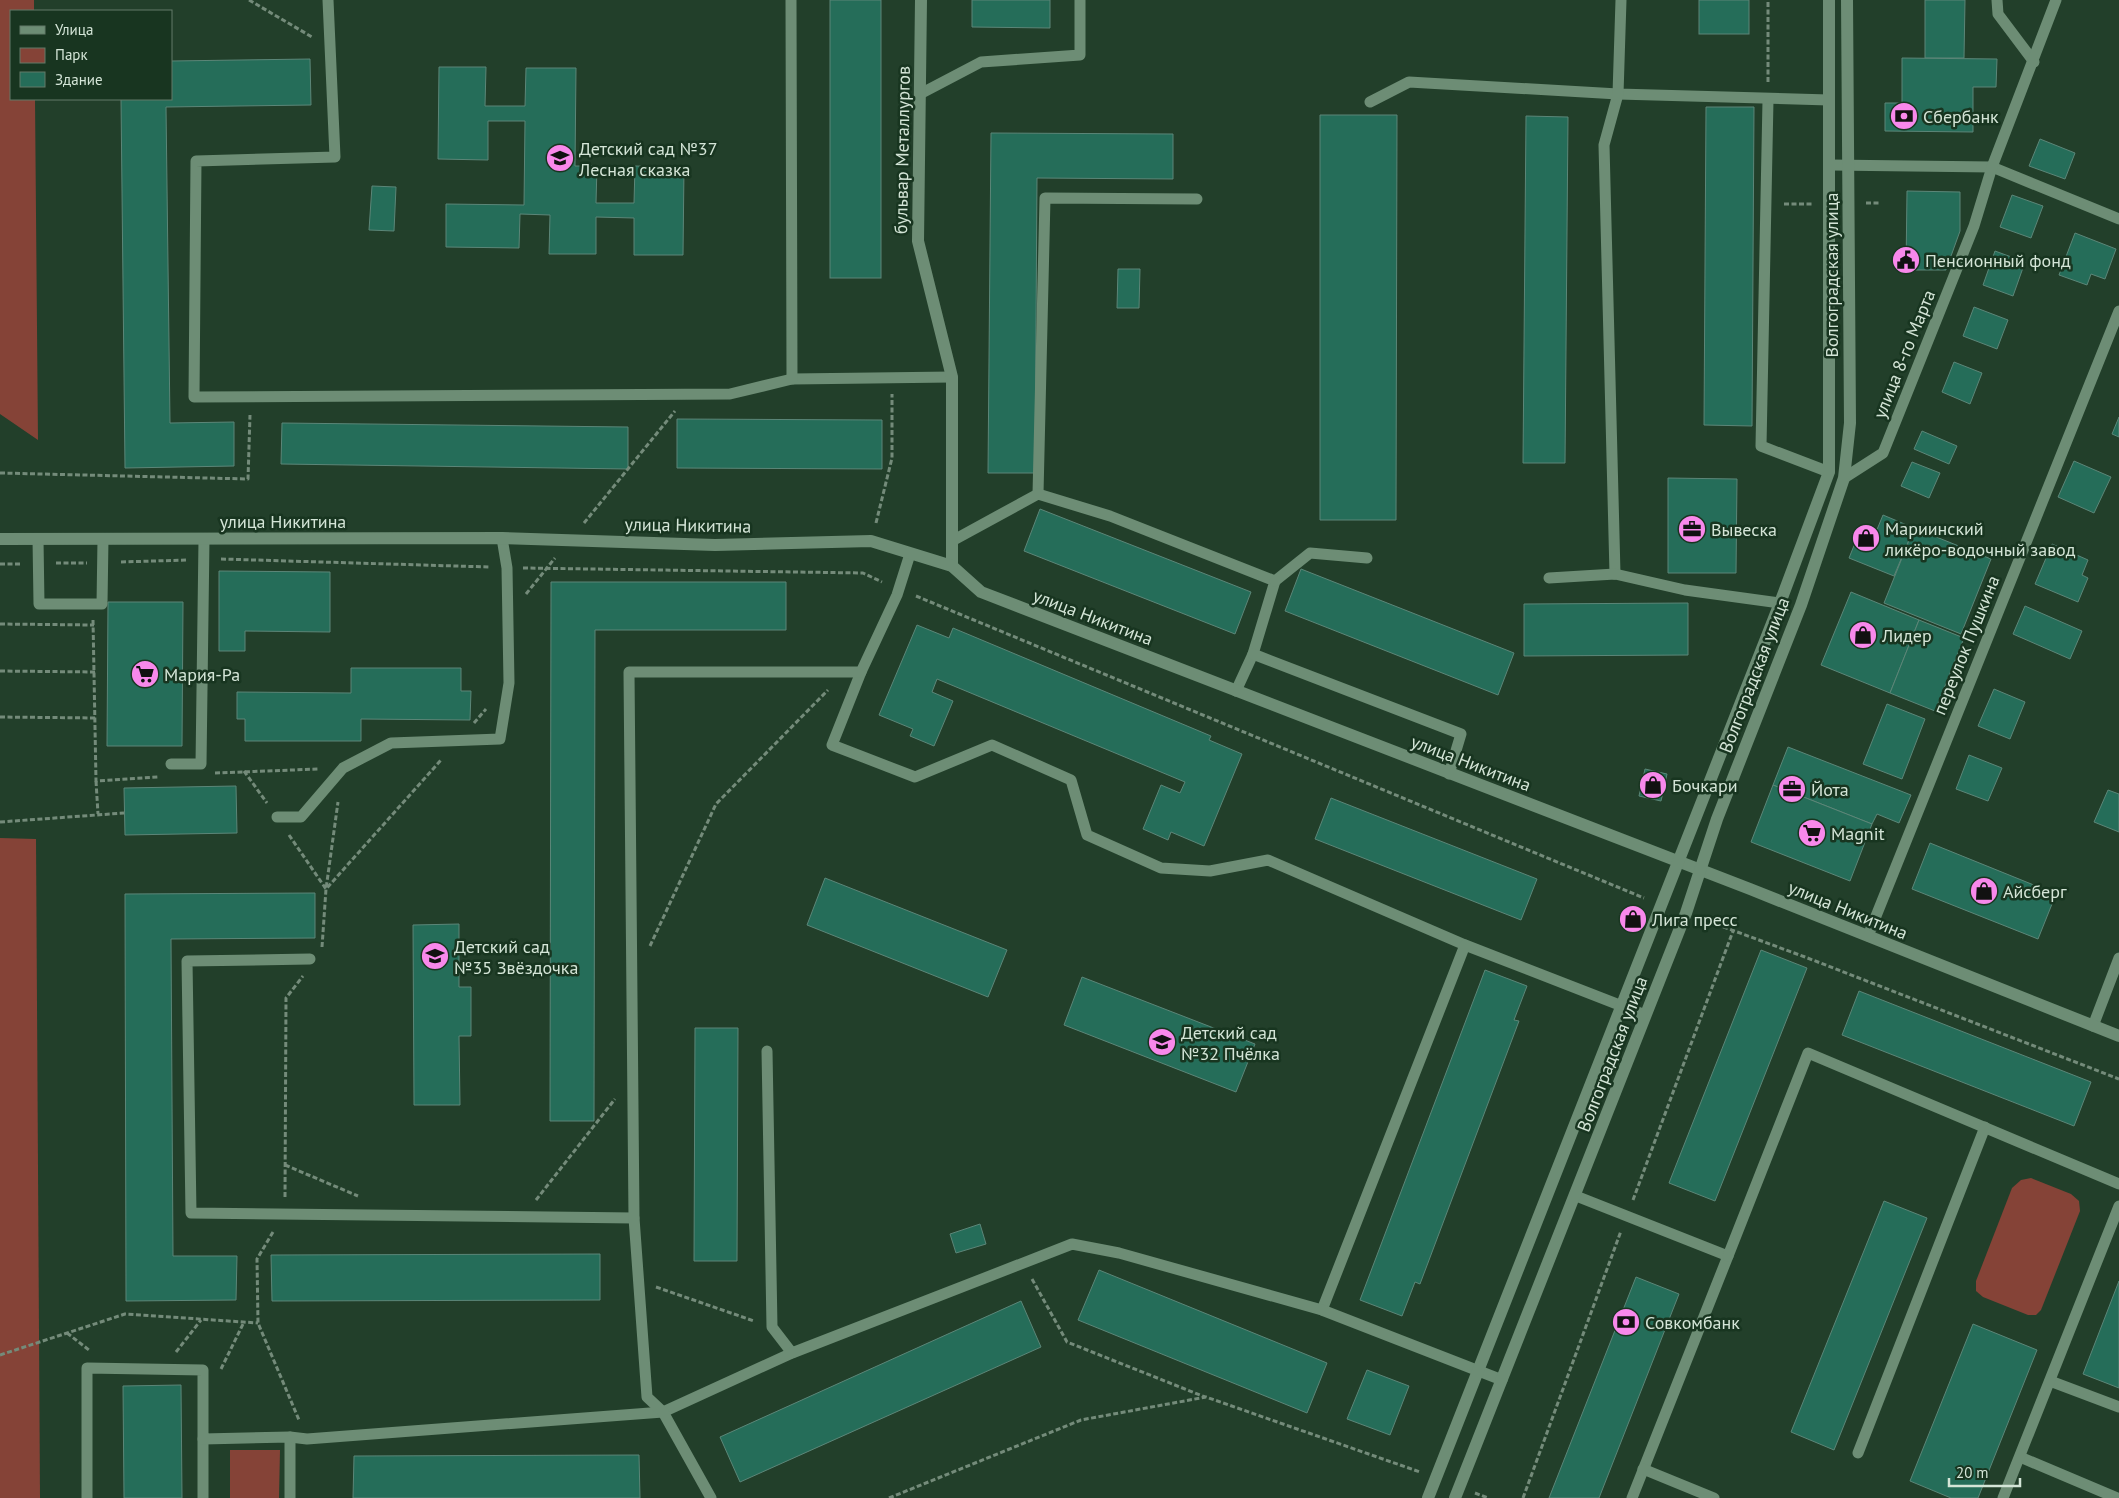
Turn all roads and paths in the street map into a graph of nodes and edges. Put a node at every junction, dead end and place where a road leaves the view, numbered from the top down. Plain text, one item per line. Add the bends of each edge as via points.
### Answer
1 (249, 0) edge
2 (328, 0) edge
3 (791, 0) edge
4 (921, 0) edge
5 (1080, 0) edge
6 (1621, 0) edge
7 (1829, 0) edge
8 (1847, 0) edge
9 (1998, 0) edge
10 (2056, 0) edge
11 (330, 47) junction
12 (2034, 62) junction
13 (920, 94) junction
14 (1618, 94) junction
15 (1768, 100) junction
16 (1829, 100) junction
17 (1370, 102) dead end
18 (1830, 165) junction
19 (1848, 165) junction
20 (1992, 167) junction
21 (1197, 199) dead end
22 (2119, 219) edge
23 (2119, 311) edge
24 (952, 377) junction
25 (892, 378) junction
26 (792, 379) junction
27 (688, 395) junction
28 (251, 396) junction
29 (1830, 472) junction
30 (0, 473) edge
31 (1844, 478) junction
32 (1038, 494) junction
33 (502, 538) junction
34 (0, 539) edge
35 (38, 539) junction
36 (103, 539) junction
37 (204, 539) junction
38 (570, 540) junction
39 (871, 541) junction
40 (952, 542) junction
41 (910, 554) junction
42 (1367, 558) dead end
43 (204, 560) junction
44 (102, 563) junction
45 (0, 564) edge
46 (39, 564) junction
47 (952, 566) junction
48 (507, 568) junction
49 (547, 568) junction
50 (1615, 574) junction
51 (1549, 578) dead end
52 (1275, 581) junction
53 (898, 589) junction
54 (1780, 604) junction
55 (507, 618) junction
56 (0, 624) edge
57 (94, 625) dead end
58 (1253, 654) junction
59 (0, 671) edge
60 (95, 672) dead end
61 (846, 672) junction
62 (861, 672) junction
63 (509, 683) junction
64 (1236, 691) junction
65 (0, 717) edge
66 (96, 718) dead end
67 (458, 741) junction
68 (171, 764) dead end
69 (1449, 774) junction
70 (96, 781) dead end
71 (124, 813) dead end
72 (98, 814) junction
73 (276, 817) dead end
74 (0, 822) edge
75 (1678, 862) junction
76 (1700, 870) junction
77 (326, 889) dead end
78 (1662, 905) junction
79 (1686, 913) junction
80 (1868, 936) junction
81 (1464, 945) junction
82 (648, 952) dead end
83 (2119, 958) edge
84 (310, 959) dead end
85 (1622, 1006) junction
86 (1645, 1015) junction
87 (2093, 1026) junction
88 (2119, 1036) edge
89 (767, 1051) dead end
90 (633, 1077) junction
91 (2119, 1079) edge
92 (1985, 1127) junction
93 (285, 1165) dead end
94 (2119, 1184) edge
95 (1576, 1196) junction
96 (366, 1200) dead end
97 (2119, 1206) edge
98 (523, 1216) junction
99 (634, 1218) junction
100 (1728, 1256) junction
101 (1023, 1263) junction
102 (639, 1281) junction
103 (1322, 1310) junction
104 (202, 1319) junction
105 (244, 1322) junction
106 (258, 1324) dead end
107 (772, 1327) junction
108 (792, 1353) junction
109 (0, 1355) edge
110 (163, 1369) junction
111 (1478, 1371) junction
112 (219, 1372) dead end
113 (1502, 1380) junction
114 (2050, 1381) junction
115 (1206, 1397) junction
116 (2119, 1406) edge
117 (663, 1412) junction
118 (290, 1437) junction
119 (203, 1439) junction
120 (1858, 1453) dead end
121 (2020, 1457) junction
122 (1643, 1469) junction
123 (1436, 1478) junction
124 (88, 1498) edge
125 (203, 1498) edge
126 (290, 1498) edge
127 (711, 1498) edge
128 (889, 1498) edge
129 (1428, 1498) edge
130 (1455, 1498) edge
131 (1632, 1498) edge
132 (1714, 1498) edge
133 (2003, 1498) edge
134 (2117, 1498) edge

1 - 11 path
2 - 11 lane
3 - 26 lane
4 - 13 main road, бульвар Металлургов
5 - 13 lane via 1080,54 981,62
6 - 14 lane
7 - 16 main road
8 - 19 main road, Волгоградская улица
9 - 12 lane via 1998,14
10 - 12 lane, улица 8-го Марта
11 - 28 lane via 335,157 196,161 194,397
12 - 20 lane, улица 8-го Марта
13 - 24 main road, бульвар Металлургов via 918,241
14 - 15 lane
14 - 17 lane via 1409,82
14 - 50 lane via 1604,145
15 - 16 lane
15 - 29 lane via 1761,446
16 - 18 main road
18 - 19 lane
18 - 29 main road
19 - 20 lane
19 - 31 main road, Волгоградская улица via 1850,422
20 - 22 lane
20 - 31 lane, улица 8-го Марта via 1974,226 1883,453
21 - 32 lane via 1045,198
23 - 80 lane, переулок Пушкина
24 - 25 lane
24 - 40 main road, бульвар Металлургов
25 - 26 lane
25 - 39 path via 892,458
26 - 27 lane via 730,394
27 - 28 lane
27 - 38 path
28 - 30 path via 248,479
29 - 54 main road
31 - 76 main road, Волгоградская улица via 1801,605
32 - 40 lane
32 - 52 lane via 1110,516
33 - 37 main road, улица Никитина
33 - 38 main road, улица Никитина
33 - 48 lane
34 - 35 main road, улица Никитина
35 - 36 main road, улица Никитина
35 - 46 lane
36 - 37 main road, улица Никитина
36 - 44 lane
37 - 43 lane
38 - 39 main road, улица Никитина via 715,545
38 - 49 path
39 - 41 main road, улица Никитина
40 - 47 main road, бульвар Металлургов
41 - 47 main road, улица Никитина
41 - 53 lane
42 - 52 lane via 1310,553
43 - 44 path
43 - 48 path
43 - 68 lane via 201,764
44 - 46 path
44 - 46 lane via 102,604 39,604
45 - 46 path
47 - 64 main road, улица Никитина via 981,592
48 - 49 path
48 - 55 lane
49 - 53 path via 863,573
49 - 55 path
50 - 51 lane
50 - 54 lane via 1685,590
52 - 58 lane
53 - 62 lane
53 - 78 path
54 - 75 main road
55 - 63 lane
56 - 57 path
58 - 64 lane
58 - 69 lane via 1461,734
59 - 60 path
61 - 62 lane
61 - 82 path via 716,804
61 - 90 lane via 629,672
62 - 81 lane via 832,746 915,776 992,745 1071,780 1087,835 1162,868 1210,871 1268,860
63 - 67 path
63 - 67 lane via 500,739
64 - 69 main road, улица Никитина
65 - 66 path
67 - 73 lane via 391,742 343,768 301,817
67 - 77 path
69 - 75 main road, улица Никитина
70 - 72 path
71 - 72 path
72 - 74 path
75 - 76 main road, улица Никитина
75 - 78 main road
76 - 79 main road, Волгоградская улица
76 - 80 main road, улица Никитина
78 - 85 main road
79 - 86 main road, Волгоградская улица
79 - 91 path
80 - 87 main road, улица Никитина
81 - 85 lane
81 - 103 lane
83 - 87 lane
84 - 98 lane via 187,960 191,1213
85 - 86 lane
85 - 111 main road
86 - 95 main road, Волгоградская улица
87 - 88 main road, улица Никитина
89 - 107 lane
90 - 98 path
90 - 99 lane
92 - 94 lane
92 - 100 lane via 1808,1053
92 - 120 lane
93 - 96 path
95 - 100 lane
95 - 113 main road, Волгоградская улица
97 - 114 lane
98 - 99 lane
99 - 102 lane
100 - 122 lane
101 - 103 lane via 1072,1244 1119,1253
101 - 108 lane
101 - 115 path via 1067,1342
102 - 107 path
102 - 117 lane via 647,1397
103 - 111 lane
104 - 105 path
104 - 109 path via 125,1314
104 - 110 path
105 - 106 path
105 - 112 path
107 - 108 lane
108 - 117 lane
110 - 119 lane via 203,1370
110 - 124 lane via 87,1368
111 - 113 lane
111 - 123 main road
113 - 130 main road, Волгоградская улица
114 - 116 lane
114 - 121 lane
115 - 123 path
115 - 128 path via 1081,1420
117 - 118 lane via 306,1439
117 - 127 lane
118 - 119 lane
118 - 126 lane
119 - 125 lane
121 - 133 lane
121 - 134 lane
122 - 131 lane
122 - 132 lane
123 - 129 main road

